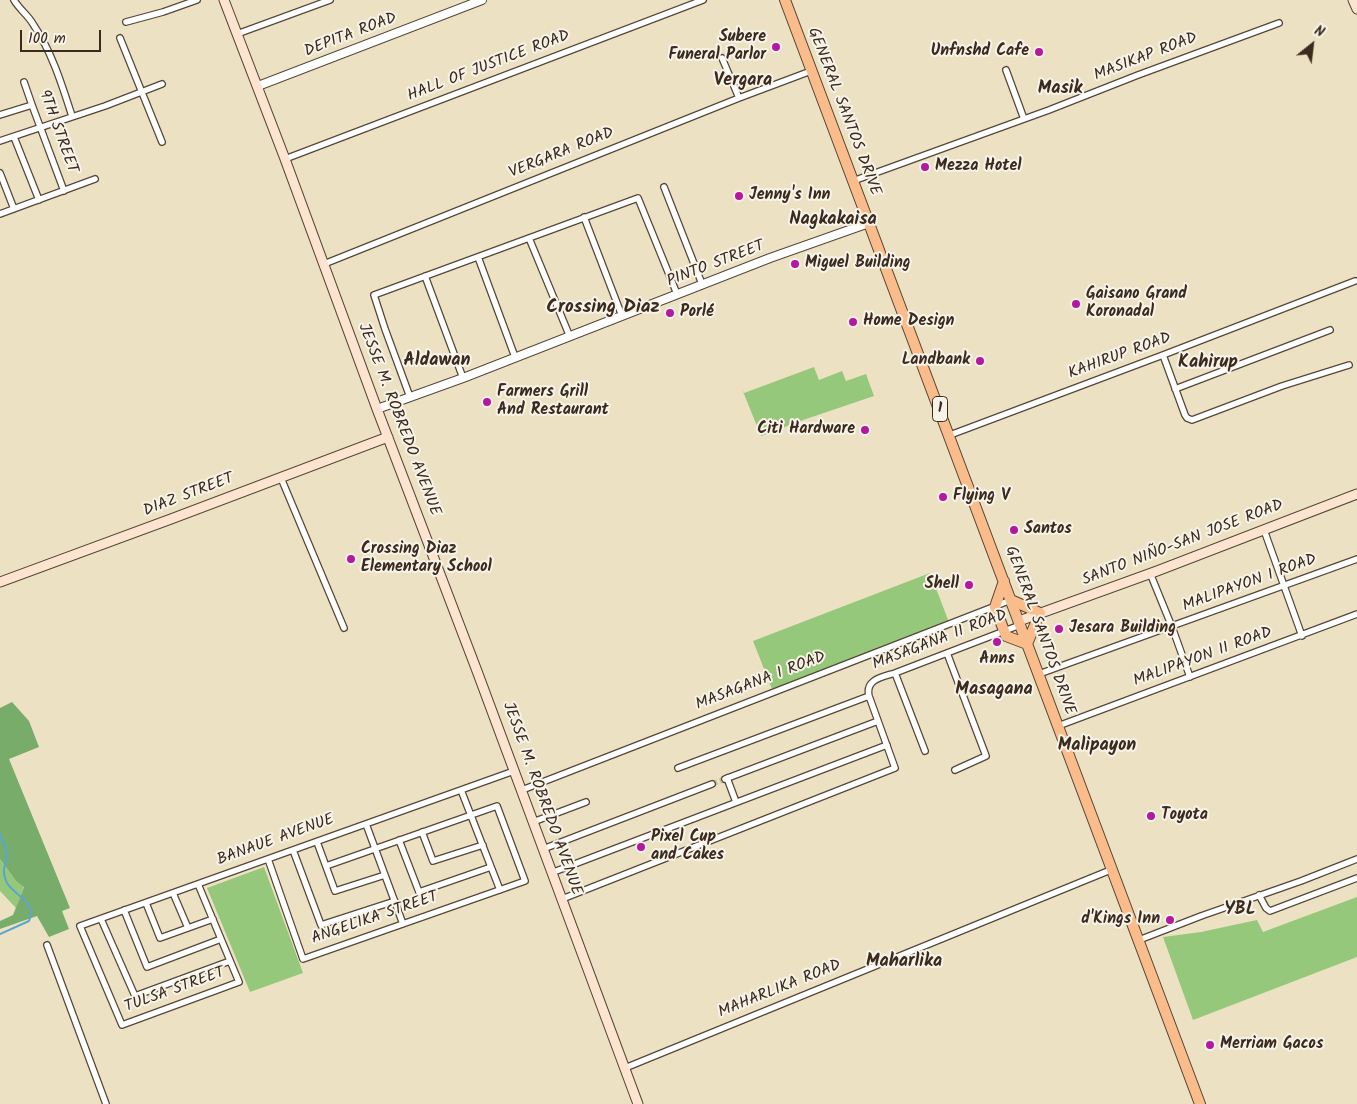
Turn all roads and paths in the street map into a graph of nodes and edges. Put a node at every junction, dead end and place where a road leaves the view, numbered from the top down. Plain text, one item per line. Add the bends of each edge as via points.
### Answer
1 (14, 0) edge
2 (197, 0) edge
3 (224, 0) edge
4 (330, 0) edge
5 (482, 0) edge
6 (703, 0) edge
7 (786, 0) edge
8 (1354, 0) edge
9 (1357, 9) edge
10 (126, 22) dead end
11 (1279, 23) dead end
12 (237, 34) junction
13 (120, 38) dead end
14 (722, 58) dead end
15 (1006, 70) dead end
16 (811, 71) junction
17 (24, 82) dead end
18 (162, 84) dead end
19 (258, 86) junction
20 (142, 92) junction
21 (739, 98) junction
22 (32, 105) junction
23 (0, 115) edge
24 (72, 116) junction
25 (1024, 119) junction
26 (40, 128) junction
27 (14, 137) junction
28 (0, 141) edge
29 (162, 142) dead end
30 (285, 159) junction
31 (0, 173) edge
32 (95, 179) dead end
33 (853, 180) junction
34 (664, 187) dead end
35 (64, 190) junction
36 (39, 200) junction
37 (14, 209) junction
38 (0, 214) edge
39 (584, 217) junction
40 (869, 223) junction
41 (529, 238) junction
42 (478, 257) junction
43 (324, 264) junction
44 (425, 276) junction
45 (1355, 281) dead end
46 (702, 284) junction
47 (677, 294) junction
48 (622, 316) junction
49 (1330, 330) dead end
50 (570, 336) junction
51 (1163, 355) junction
52 (515, 357) junction
53 (1348, 365) dead end
54 (463, 378) junction
55 (1175, 389) junction
56 (410, 397) junction
57 (377, 409) junction
58 (950, 435) junction
59 (388, 437) junction
60 (280, 478) junction
61 (1357, 494) edge
62 (1264, 530) junction
63 (1357, 559) edge
64 (1150, 573) junction
65 (1004, 580) junction
66 (0, 582) edge
67 (1284, 586) junction
68 (1011, 600) junction
69 (995, 606) junction
70 (1040, 613) junction
71 (1357, 614) edge
72 (1020, 623) junction
73 (1172, 627) junction
74 (344, 628) dead end
75 (1004, 630) junction
76 (1302, 636) junction
77 (1027, 644) junction
78 (947, 652) junction
79 (895, 672) junction
80 (1038, 674) junction
81 (1190, 677) junction
82 (869, 696) junction
83 (878, 721) junction
84 (1058, 726) junction
85 (887, 745) junction
86 (924, 751) dead end
87 (678, 768) dead end
88 (955, 770) dead end
89 (514, 771) junction
90 (712, 784) tunnel mouth
91 (462, 790) junction
92 (522, 790) junction
93 (586, 802) dead end
94 (736, 802) junction
95 (471, 815) junction
96 (533, 822) junction
97 (366, 824) junction
98 (422, 832) junction
99 (399, 840) junction
100 (317, 842) junction
101 (483, 845) junction
102 (375, 849) junction
103 (543, 849) junction
104 (293, 850) junction
105 (268, 859) junction
106 (1357, 859) edge
107 (326, 866) junction
108 (492, 867) junction
109 (1113, 869) junction
110 (552, 873) junction
111 (385, 874) junction
112 (1357, 878) edge
113 (198, 884) junction
114 (500, 890) junction
115 (173, 893) junction
116 (1259, 895) junction
117 (562, 899) junction
118 (395, 901) junction
119 (146, 902) junction
120 (124, 910) junction
121 (101, 919) junction
122 (213, 919) junction
123 (403, 924) junction
124 (80, 926) joint
125 (188, 928) junction
126 (221, 939) junction
127 (1139, 940) junction
128 (47, 945) dead end
129 (230, 961) junction
130 (625, 1068) junction
131 (106, 1104) edge
132 (638, 1104) edge
133 (1200, 1104) edge

1 - 24 street via 42,39
2 - 10 street
3 - 12 main road, JESSE M. ROBREDO AVENUE
4 - 12 street
5 - 19 street, DEPITA ROAD
6 - 30 street, HALL OF JUSTICE ROAD
7 - 16 highway, GENERAL SANTOS DRIVE / 1
8 - 9 main road
11 - 25 street, MASIKAP ROAD
12 - 19 main road, JESSE M. ROBREDO AVENUE
13 - 20 street
14 - 21 street
15 - 25 street
16 - 21 street, VERGARA ROAD
16 - 33 highway, GENERAL SANTOS DRIVE / 1
17 - 22 street, 9TH STREET
18 - 20 street
19 - 30 main road, JESSE M. ROBREDO AVENUE
20 - 24 street
20 - 29 street
21 - 43 street, VERGARA ROAD
22 - 23 street
22 - 26 street, 9TH STREET
24 - 26 street
25 - 33 street, MASIKAP ROAD
26 - 27 street
26 - 35 street, 9TH STREET
27 - 28 street
27 - 36 street
30 - 43 main road, JESSE M. ROBREDO AVENUE
31 - 37 street
32 - 35 street
33 - 40 highway, GENERAL SANTOS DRIVE / 1
34 - 46 street
35 - 36 street
36 - 37 street
37 - 38 street
39 - 41 street
39 - 47 street via 638,198
39 - 48 street
40 - 46 street, PINTO STREET
40 - 58 highway, GENERAL SANTOS DRIVE / 1
41 - 42 street
41 - 50 street
42 - 44 street
42 - 52 street
43 - 57 main road, JESSE M. ROBREDO AVENUE
44 - 54 street
44 - 56 street via 374,295
45 - 51 street, KAHIRUP ROAD
46 - 47 street, PINTO STREET
47 - 48 street, PINTO STREET
48 - 50 street, PINTO STREET
49 - 55 street
50 - 52 street, PINTO STREET
51 - 55 street
51 - 58 street, KAHIRUP ROAD
52 - 54 street, PINTO STREET
53 - 55 street via 1192,420 1185,415
54 - 56 street, PINTO STREET
56 - 57 street, PINTO STREET
57 - 59 main road, JESSE M. ROBREDO AVENUE
58 - 65 highway, GENERAL SANTOS DRIVE / 1
59 - 60 main road, DIAZ STREET
59 - 89 main road, JESSE M. ROBREDO AVENUE
60 - 66 main road, DIAZ STREET
60 - 74 street
61 - 62 main road, SANTO NIÑO-SAN JOSE ROAD
62 - 64 main road, SANTO NIÑO-SAN JOSE ROAD
62 - 67 street
63 - 67 street, MALIPAYON I ROAD
64 - 70 main road, SANTO NIÑO-SAN JOSE ROAD
64 - 73 street
65 - 68 highway, GENERAL SANTOS DRIVE / 1
65 - 69 highway
67 - 73 street, MALIPAYON I ROAD
67 - 76 street
68 - 69 street, MASAGANA I ROAD
68 - 70 highway
68 - 72 highway, GENERAL SANTOS DRIVE / 1
69 - 75 highway
69 - 92 street, MASAGANA I ROAD
70 - 72 main road, SANTO NIÑO-SAN JOSE ROAD
70 - 77 highway
71 - 76 street, MALIPAYON II ROAD
72 - 75 street, MASAGANA II ROAD
72 - 77 highway, GENERAL SANTOS DRIVE / 1
73 - 80 street, MALIPAYON I ROAD
73 - 81 street
75 - 77 highway via 1006,636
75 - 78 street, MASAGANA II ROAD
76 - 81 street, MALIPAYON II ROAD
77 - 80 highway, GENERAL SANTOS DRIVE / 1
78 - 79 street, MASAGANA II ROAD
78 - 88 street via 986,756
79 - 82 street, MASAGANA II ROAD via 870,684
79 - 86 street
80 - 84 highway, GENERAL SANTOS DRIVE / 1
81 - 84 street, MALIPAYON II ROAD
82 - 83 street, MASAGANA II ROAD
82 - 87 street
83 - 85 street, MASAGANA II ROAD
83 - 94 street via 726,779
84 - 109 highway, GENERAL SANTOS DRIVE / 1
85 - 94 street
85 - 117 street, MASAGANA II ROAD via 895,768
89 - 91 street, BANAUE AVENUE
89 - 92 main road, JESSE M. ROBREDO AVENUE
90 - 103 street
91 - 95 street
91 - 97 street, BANAUE AVENUE
92 - 96 main road, JESSE M. ROBREDO AVENUE
93 - 96 street
94 - 110 street
95 - 98 street
95 - 101 street
95 - 114 street, ANGELIKA STREET via 497,806 525,881
96 - 103 main road, JESSE M. ROBREDO AVENUE
97 - 100 street, BANAUE AVENUE
97 - 102 street
98 - 99 street
98 - 101 street via 433,861
99 - 102 street
99 - 108 street via 419,892
100 - 104 street, BANAUE AVENUE
100 - 107 street
101 - 108 street
102 - 107 street
102 - 111 street
103 - 110 main road, JESSE M. ROBREDO AVENUE
104 - 105 street, BANAUE AVENUE
104 - 118 street via 321,925
105 - 113 street, BANAUE AVENUE
105 - 123 street, ANGELIKA STREET via 303,959
106 - 116 street
107 - 111 street via 335,891
108 - 114 street
109 - 127 highway, GENERAL SANTOS DRIVE / 1
109 - 130 street, MAHARLIKA ROAD
110 - 117 main road, JESSE M. ROBREDO AVENUE
111 - 118 street
112 - 116 street via 1270,911
113 - 115 street, BANAUE AVENUE
113 - 122 street, TULSA STREET
114 - 123 street, ANGELIKA STREET
115 - 119 street, BANAUE AVENUE
115 - 125 street
116 - 127 street
117 - 130 main road, JESSE M. ROBREDO AVENUE
118 - 123 street
119 - 120 street, BANAUE AVENUE
119 - 125 street via 160,938
120 - 121 street, BANAUE AVENUE
120 - 126 street via 146,967
121 - 124 street, BANAUE AVENUE
121 - 129 street via 135,996
122 - 125 street
122 - 126 street, TULSA STREET
124 - 129 street, TULSA STREET via 122,1025 238,982
126 - 129 street, TULSA STREET
127 - 133 highway, GENERAL SANTOS DRIVE / 1
128 - 131 street
130 - 132 main road, JESSE M. ROBREDO AVENUE

